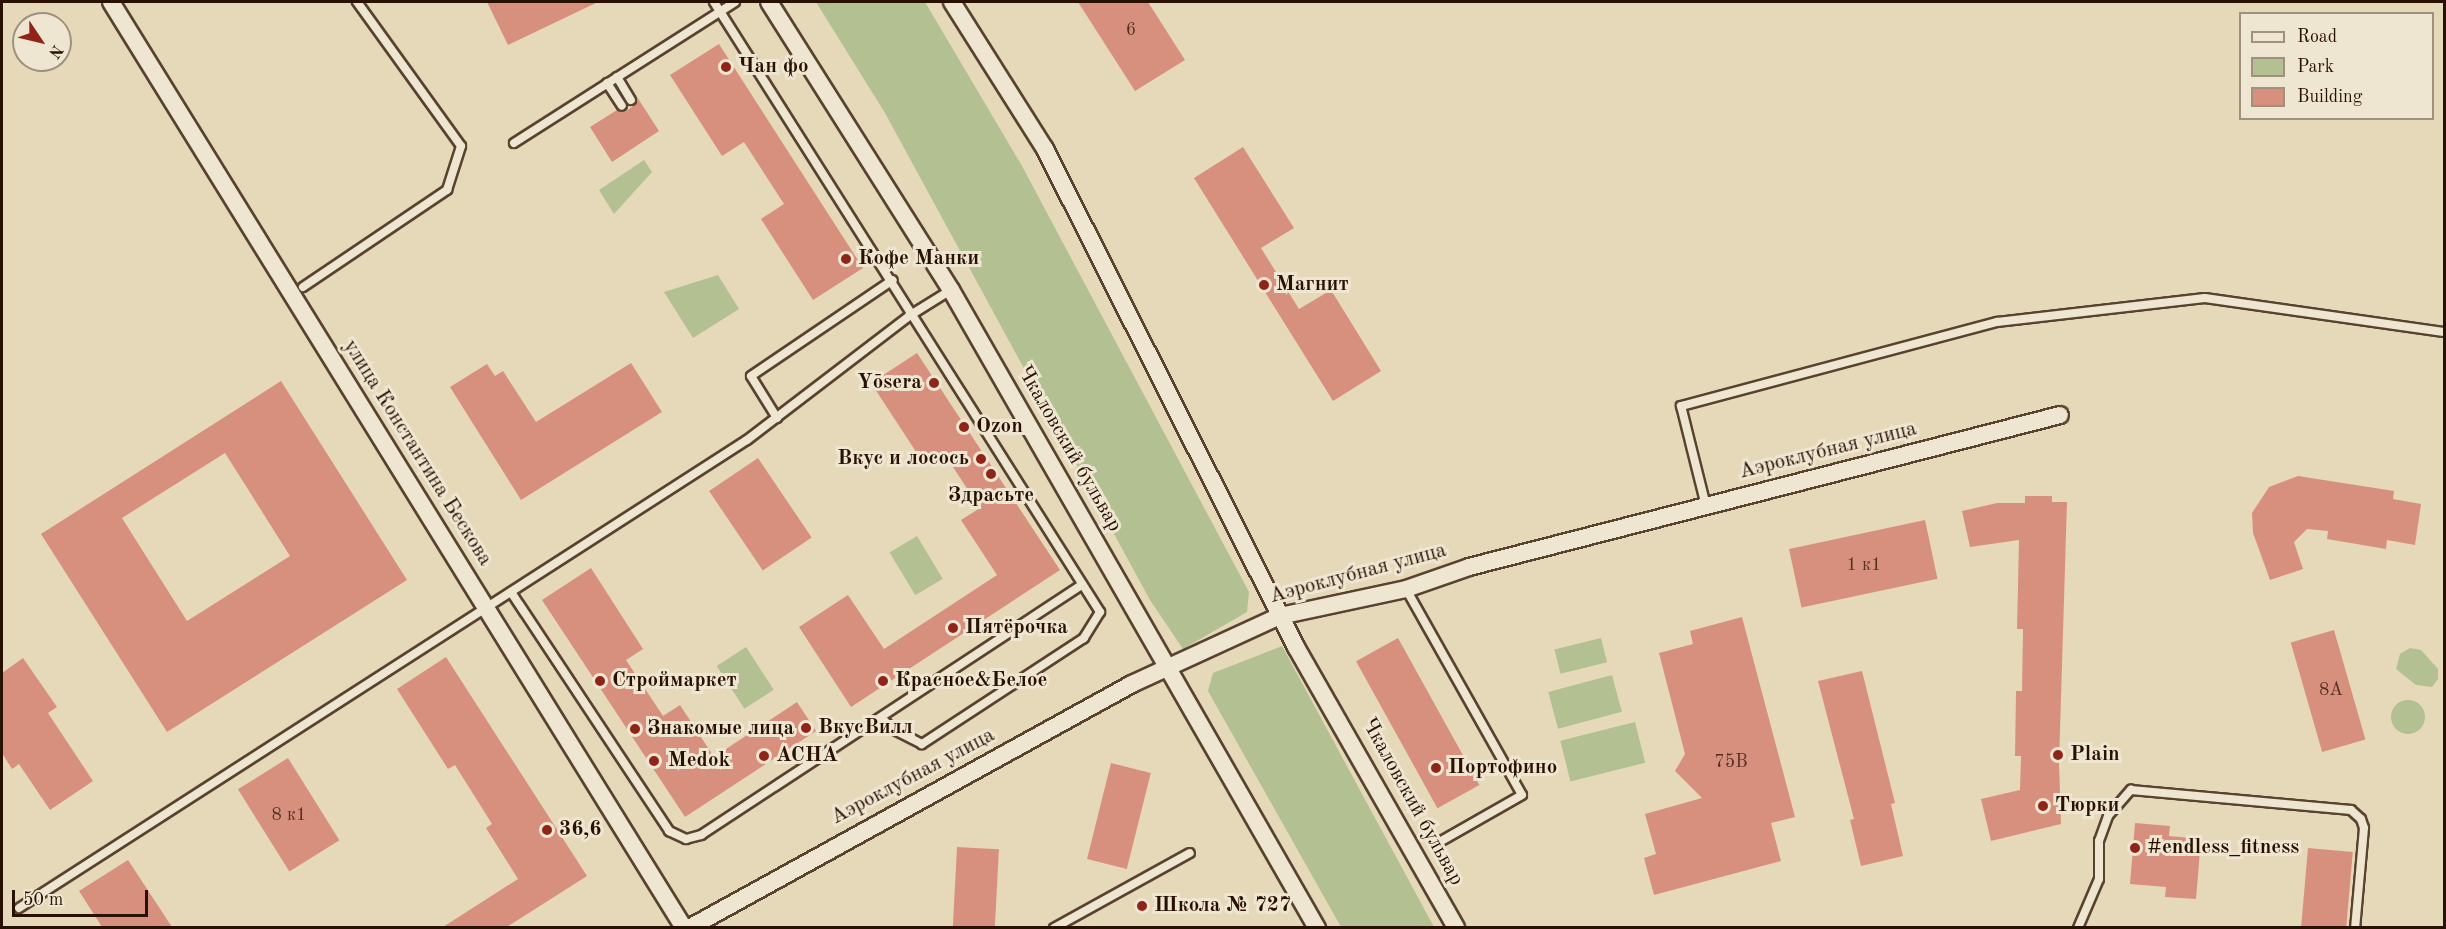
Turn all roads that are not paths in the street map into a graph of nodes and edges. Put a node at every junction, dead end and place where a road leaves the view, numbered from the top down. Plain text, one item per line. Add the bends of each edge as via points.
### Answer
1 (111, 2) edge
2 (357, 2) edge
3 (714, 2) edge
4 (735, 2) edge
5 (769, 2) edge
6 (952, 2) edge
7 (720, 11) junction
8 (617, 77) junction
9 (608, 83) junction
10 (631, 100) dead end
11 (622, 106) dead end
12 (514, 144) dead end
13 (893, 280) junction
14 (303, 287) dead end
15 (951, 290) junction
16 (912, 315) junction
17 (2445, 332) edge
18 (2060, 415) dead end
19 (777, 418) junction
20 (1706, 506) junction
21 (1082, 585) junction
22 (1406, 589) junction
23 (511, 592) junction
24 (486, 608) junction
25 (1280, 616) junction
26 (1167, 668) junction
27 (882, 718) junction
28 (1443, 840) dead end
29 (1190, 853) dead end
30 (20, 908) dead end
31 (684, 927) edge
32 (689, 927) edge
33 (1054, 927) edge
34 (1317, 927) edge
35 (1456, 927) edge
36 (2078, 927) edge
37 (2355, 927) edge

1 - 24 street, улица Константина Бескова
2 - 14 lane via 461,146 447,190
3 - 7 lane
4 - 7 lane
5 - 15 street, Чкаловский бульвар
6 - 25 street, Чкаловский бульвар via 1045,149
7 - 8 lane
7 - 13 lane
8 - 9 lane
8 - 10 lane
9 - 11 lane
9 - 12 lane
13 - 16 lane
13 - 19 lane via 751,376
15 - 16 lane
15 - 26 street, Чкаловский бульвар
16 - 19 lane
16 - 21 lane
17 - 20 lane via 2205,298 1997,322 1681,406
18 - 20 street, Аэроклубная улица
19 - 23 lane
20 - 22 street, Аэроклубная улица via 1469,567
21 - 27 lane
21 - 27 lane via 1100,612 1084,638 922,744 891,728
22 - 25 street, Аэроклубная улица
22 - 28 lane via 1522,795
23 - 24 lane
23 - 27 lane via 669,831 686,839 701,835
24 - 30 lane
24 - 31 street, улица Константина Бескова
25 - 26 street, Аэроклубная улица
25 - 35 street, Чкаловский бульвар
26 - 32 street, Аэроклубная улица
26 - 34 street, Чкаловский бульвар
29 - 33 lane
36 - 37 lane via 2098,879 2099,841 2104,824 2118,801 2131,790 2351,810 2358,814 2364,828

